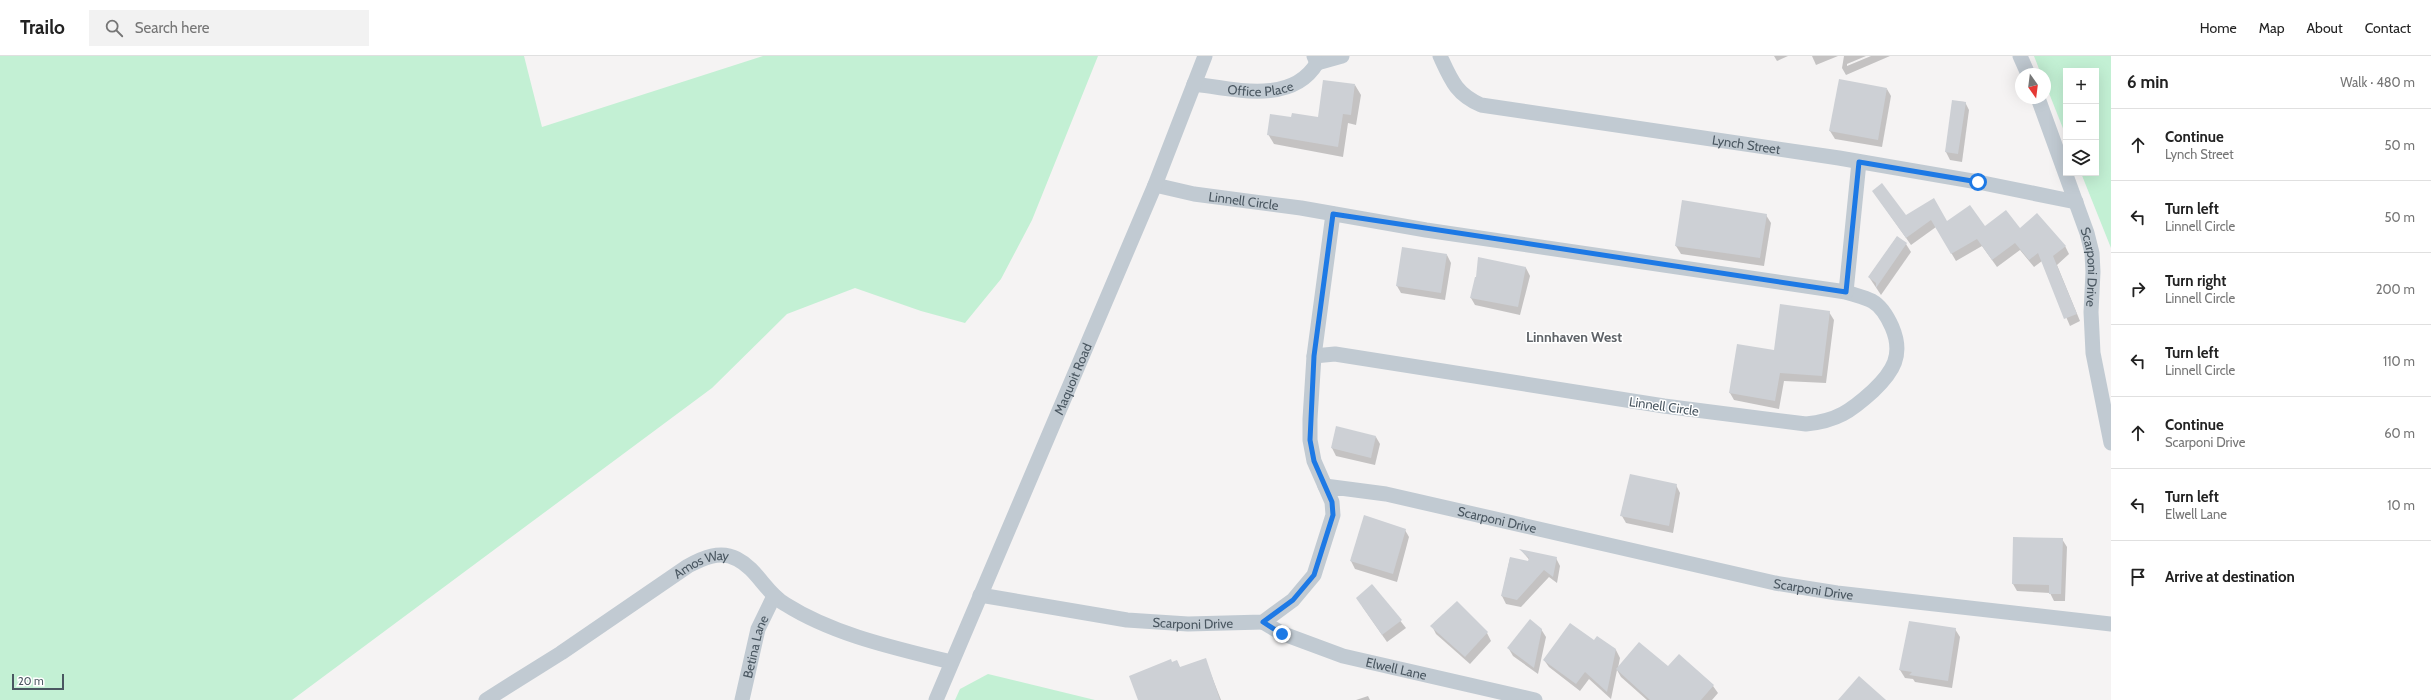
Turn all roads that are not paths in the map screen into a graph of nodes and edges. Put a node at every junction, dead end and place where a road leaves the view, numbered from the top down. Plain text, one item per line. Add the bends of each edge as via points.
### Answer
1 (1205, 56) edge
2 (1342, 56) edge
3 (1440, 56) edge
4 (2020, 56) edge
5 (1315, 59) edge
6 (2025, 68) edge
7 (1194, 84) junction
8 (2040, 104) edge
9 (1859, 162) junction
10 (1155, 185) junction
11 (2076, 202) junction
12 (1333, 214) junction
13 (1846, 292) junction
14 (1314, 356) junction
15 (2111, 443) edge
16 (1325, 486) junction
17 (980, 595) junction
18 (774, 596) junction
19 (1263, 622) junction
20 (2111, 624) edge
21 (950, 662) junction
22 (486, 700) edge
23 (742, 700) edge
24 (936, 700) edge
25 (1535, 700) edge

1 - 7 street, Maquoit Road
2 - 5 street
3 - 9 street, Lynch Street via 1453,84 1466,99 1481,105
4 - 6 street
5 - 7 street, Office Place via 1313,70 1300,82 1272,91 1227,89
7 - 10 street, Maquoit Road
8 - 11 street, Scarponi Drive
9 - 11 street, Lynch Street
9 - 13 street
10 - 12 street, Linnell Circle via 1194,194
10 - 17 street, Maquoit Road
11 - 15 street, Scarponi Drive via 2092,253 2093,353
12 - 13 street, Linnell Circle
12 - 14 street
13 - 14 street, Linnell Circle via 1873,302 1888,316 1897,337 1896,360 1888,376 1852,410 1822,423 1790,423 1335,354
14 - 16 street via 1310,440 1314,461
16 - 19 street via 1332,502 1333,515 1314,575 1293,600
16 - 20 street, Scarponi Drive via 1386,494 1775,583 1837,593
17 - 19 street, Scarponi Drive via 1127,620 1188,624
17 - 21 street, Maquoit Road
18 - 21 street, Amos Way via 808,618 870,640
18 - 22 street, Amos Way via 737,558 719,554 703,558
18 - 23 street, Betina Lane via 758,629
19 - 25 street, Elwell Lane via 1282,634 1343,656
21 - 24 street, Maquoit Road

